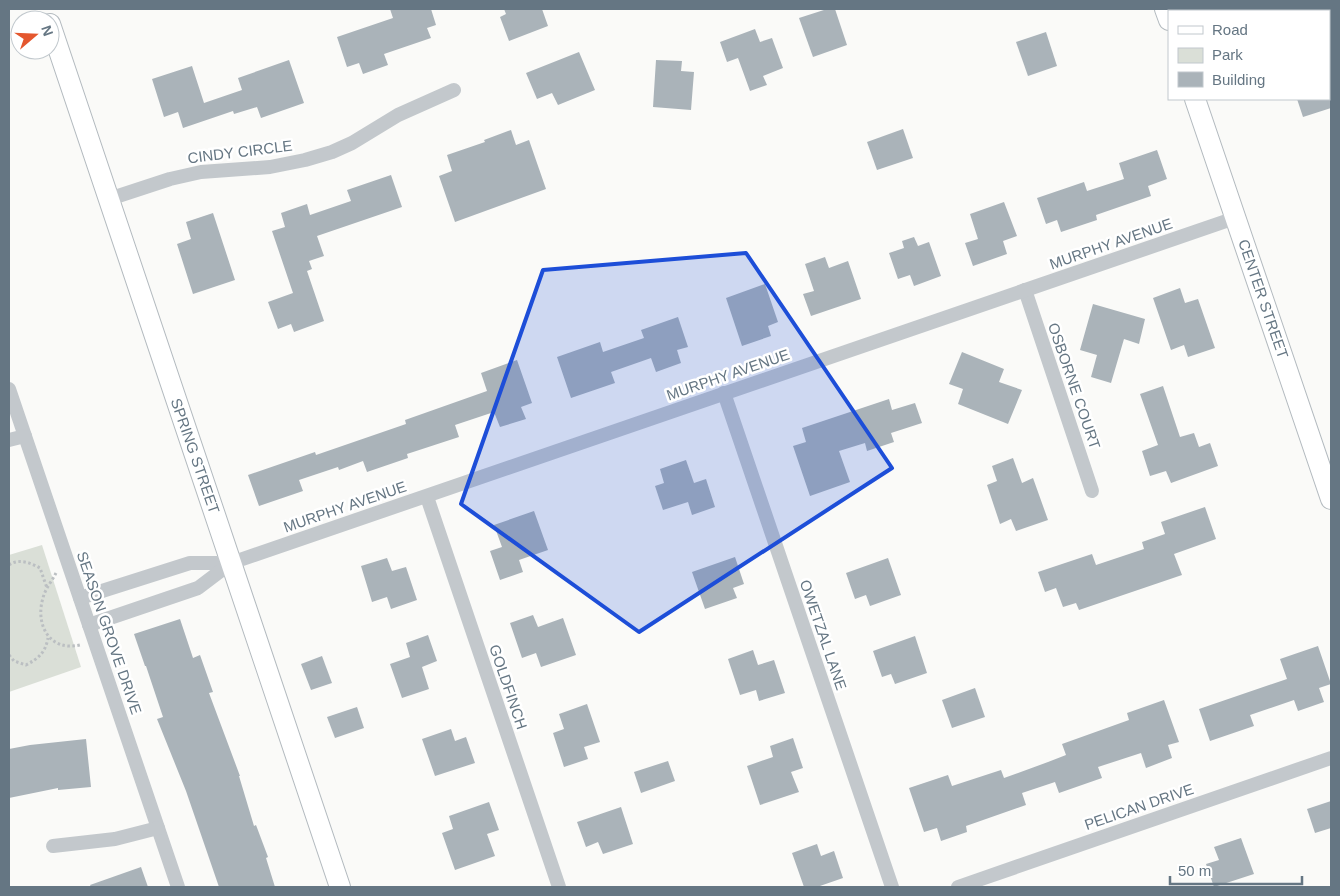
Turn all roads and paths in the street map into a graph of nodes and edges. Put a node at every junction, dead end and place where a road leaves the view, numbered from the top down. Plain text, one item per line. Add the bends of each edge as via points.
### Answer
1 (60, 54) edge
2 (454, 90) dead end
3 (1195, 100) edge
4 (108, 199) junction
5 (1236, 218) junction
6 (1025, 290) junction
7 (9, 389) edge
8 (724, 393) junction
9 (24, 436) junction
10 (9, 440) edge
11 (1092, 491) dead end
12 (427, 497) junction
13 (1331, 500) edge
14 (67, 558) junction
15 (231, 563) junction
16 (9, 565) edge
17 (48, 588) junction
18 (80, 598) junction
19 (89, 625) junction
20 (48, 638) junction
21 (94, 640) junction
22 (9, 655) edge
23 (1331, 758) edge
24 (158, 828) junction
25 (53, 846) dead end
26 (178, 887) edge
27 (340, 887) edge
28 (559, 887) edge
29 (892, 887) edge
30 (958, 887) edge

1 - 4 street, SPRING STREET
2 - 4 street, CINDY CIRCLE via 398,115 332,152 270,167 201,172
3 - 5 street, CENTER STREET
4 - 15 street, SPRING STREET
5 - 6 street, MURPHY AVENUE
5 - 13 street, CENTER STREET
6 - 8 street, MURPHY AVENUE
6 - 11 street, OSBORNE COURT
7 - 9 street, SEASON GROVE DRIVE
8 - 12 street, MURPHY AVENUE
8 - 29 street, OWETZAL LANE
9 - 10 street
9 - 14 street, SEASON GROVE DRIVE
12 - 15 street, MURPHY AVENUE
12 - 28 street, GOLDFINCH
14 - 17 path
14 - 18 street, SEASON GROVE DRIVE
15 - 18 street via 190,563
15 - 19 street via 198,588
15 - 27 street, SPRING STREET
16 - 17 path via 28,562 40,568
17 - 20 path via 40,616
18 - 19 street, SEASON GROVE DRIVE
19 - 21 street, SEASON GROVE DRIVE
20 - 21 path via 59,645 78,646
20 - 22 path via 39,658 26,665 14,661
21 - 24 street, SEASON GROVE DRIVE
23 - 30 street, PELICAN DRIVE
24 - 25 street via 115,839
24 - 26 street, SEASON GROVE DRIVE

